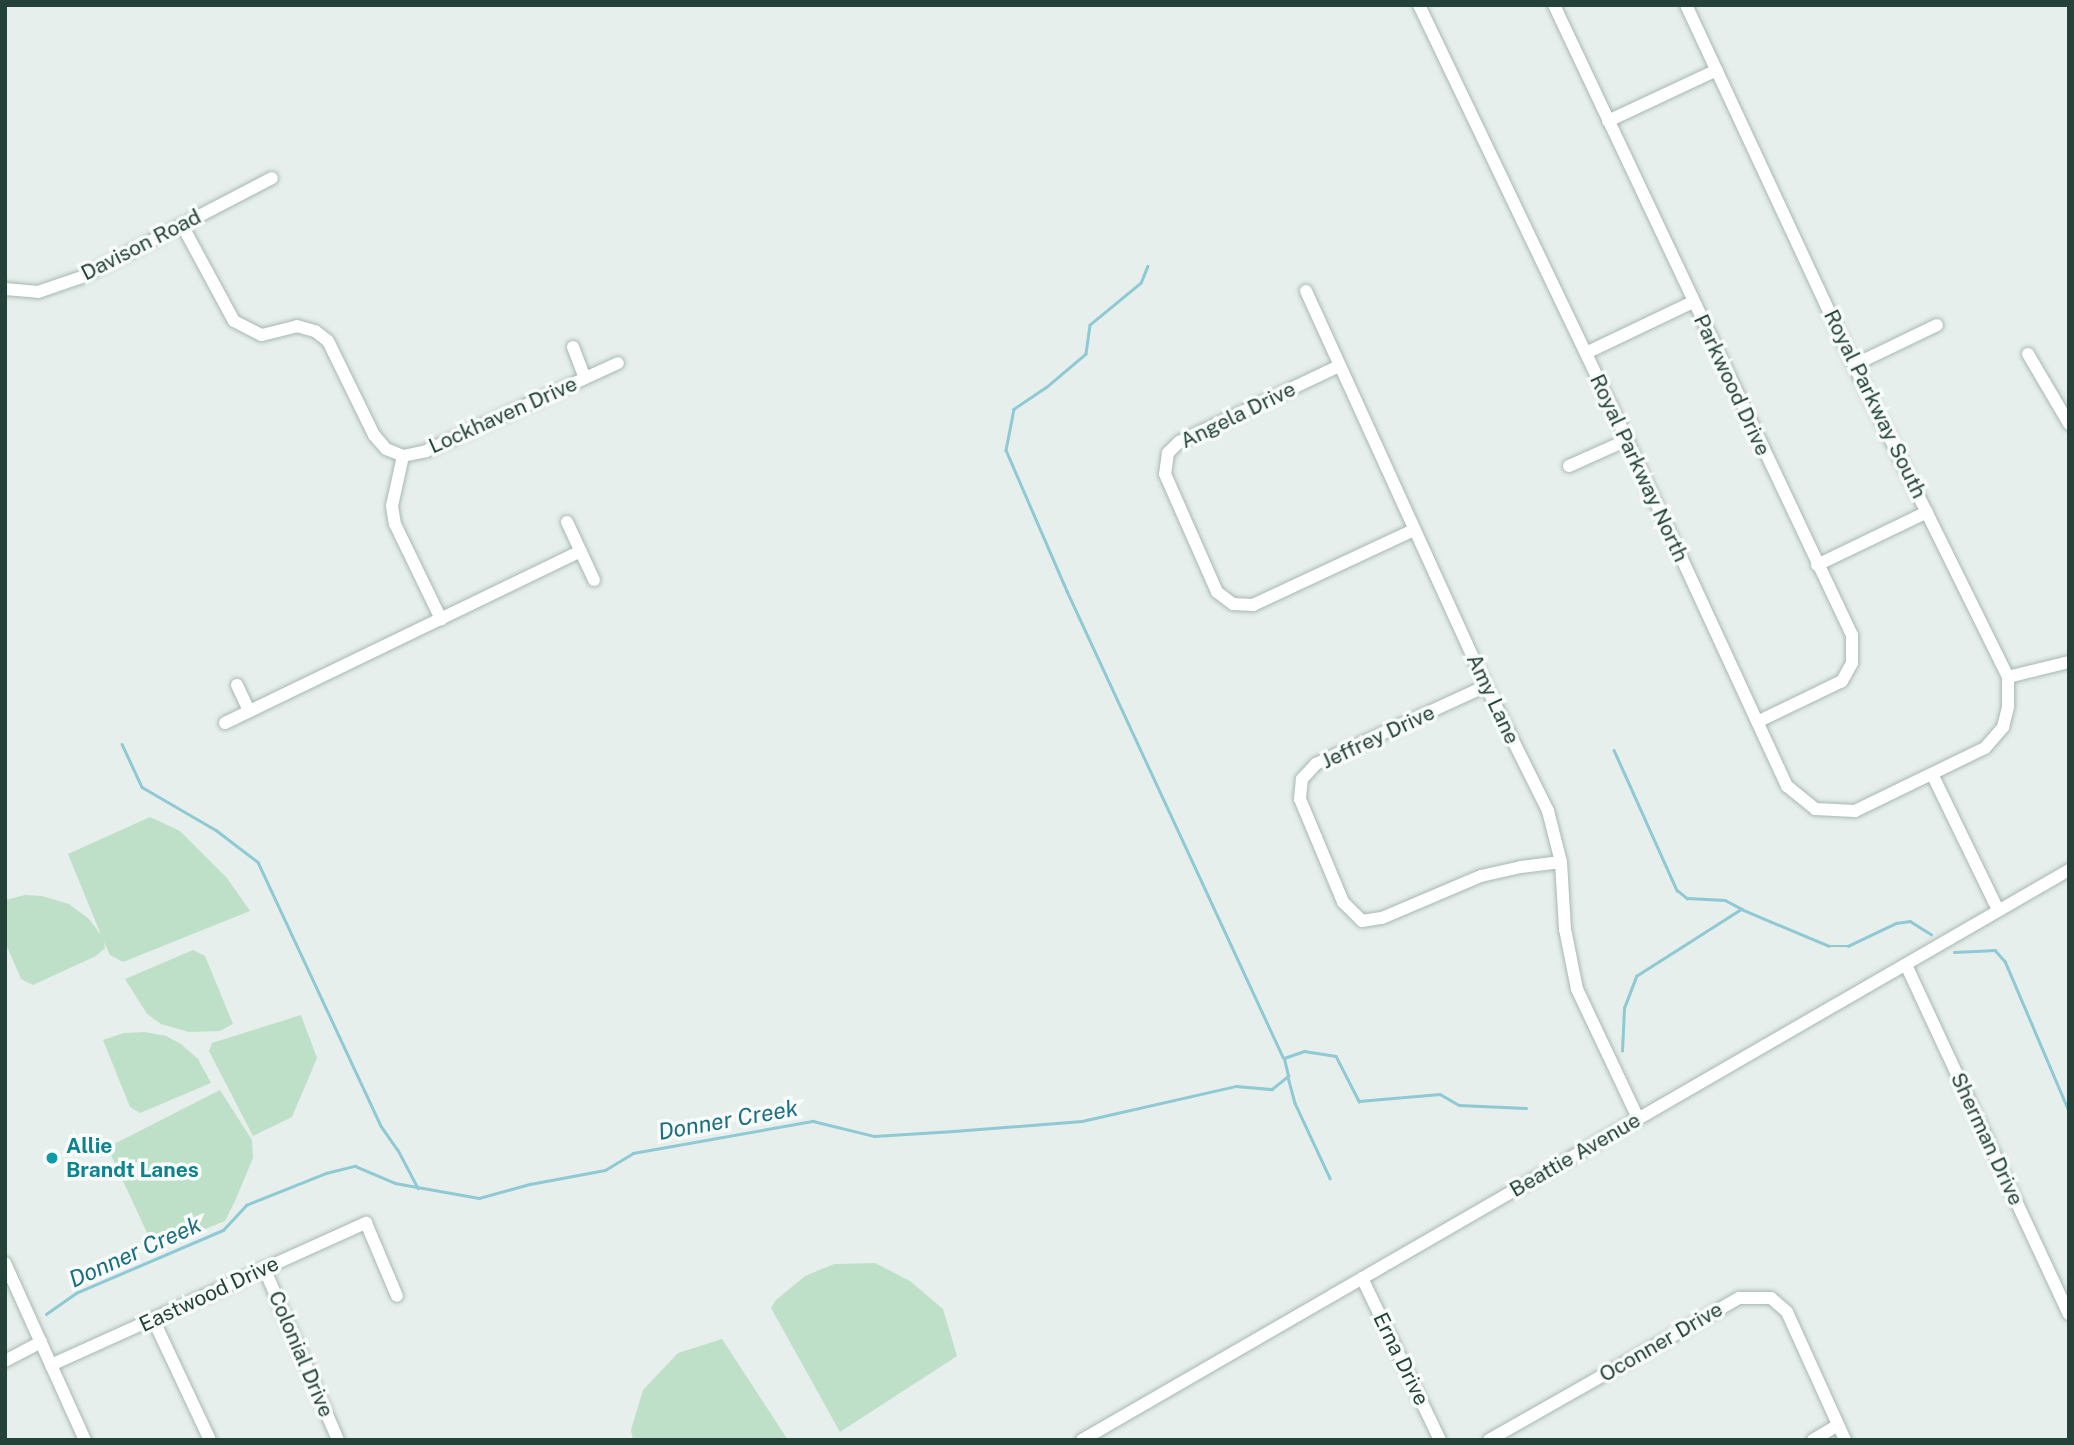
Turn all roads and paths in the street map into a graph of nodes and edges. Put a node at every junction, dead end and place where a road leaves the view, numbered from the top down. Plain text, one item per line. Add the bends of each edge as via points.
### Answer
1 (1419, 5) edge
2 (1554, 5) edge
3 (1686, 5) edge
4 (1717, 70) junction
5 (1608, 121) junction
6 (272, 178) dead end
7 (182, 225) junction
8 (5, 289) edge
9 (1306, 291) dead end
10 (1693, 302) junction
11 (1937, 325) dead end
12 (573, 347) dead end
13 (1586, 353) junction
14 (2028, 354) dead end
15 (618, 363) dead end
16 (1854, 365) junction
17 (1339, 366) junction
18 (585, 378) junction
19 (2069, 424) edge
20 (1627, 440) junction
21 (403, 456) junction
22 (1569, 466) dead end
23 (1927, 512) junction
24 (567, 522) dead end
25 (1415, 530) junction
26 (581, 551) junction
27 (1816, 565) junction
28 (594, 580) dead end
29 (441, 619) junction
30 (2069, 662) edge
31 (2008, 677) junction
32 (237, 685) dead end
33 (1486, 686) junction
34 (249, 711) junction
35 (1757, 722) junction
36 (225, 723) dead end
37 (1932, 774) junction
38 (1561, 862) junction
39 (2069, 870) edge
40 (1998, 910) junction
41 (1906, 965) junction
42 (1638, 1118) junction
43 (5, 1263) edge
44 (264, 1268) junction
45 (1362, 1278) junction
46 (397, 1296) dead end
47 (2069, 1314) edge
48 (153, 1319) junction
49 (41, 1342) junction
50 (5, 1361) edge
51 (51, 1365) junction
52 (1838, 1425) junction
53 (85, 1440) edge
54 (210, 1440) edge
55 (338, 1440) edge
56 (1082, 1440) edge
57 (1440, 1440) edge
58 (1489, 1440) edge
59 (1813, 1440) edge
60 (1845, 1440) edge

1 - 13 street, Royal Parkway North
2 - 5 street, Parkwood Drive
3 - 4 street, Royal Parkway South
4 - 5 street
4 - 16 street, Royal Parkway South
5 - 10 street, Parkwood Drive
6 - 7 street, Davison Road
7 - 8 street, Davison Road via 82,277 38,292
7 - 21 street, Lockhaven Drive via 234,321 262,335 297,326 328,341 374,435 386,449
9 - 17 street, Amy Lane
10 - 13 street
10 - 27 street, Parkwood Drive
11 - 16 street
12 - 18 street
13 - 20 street, Royal Parkway North
14 - 19 street
15 - 18 street, Lockhaven Drive
16 - 23 street, Royal Parkway South
17 - 25 street, Amy Lane
17 - 25 street, Angela Drive via 1179,442 1168,453 1165,474 1217,592 1233,604 1253,605
18 - 21 street, Lockhaven Drive via 426,451
20 - 22 street
20 - 35 street, Royal Parkway North
21 - 29 street via 392,506 395,524
23 - 27 street
23 - 31 street, Royal Parkway South
24 - 26 street
25 - 33 street, Amy Lane
26 - 28 street
26 - 29 street
27 - 35 street, Parkwood Drive via 1852,635 1852,663 1842,681
29 - 34 street
30 - 31 street
31 - 37 street, Royal Parkway South via 2003,727 1985,748
32 - 34 street
33 - 38 street, Amy Lane via 1548,811
33 - 38 street, Jeffrey Drive via 1316,764 1302,779 1300,799 1343,902 1362,921 1382,918 1481,876
34 - 36 street
35 - 37 street, Royal Parkway North via 1787,786 1815,809 1855,811
37 - 40 street
38 - 42 street, Amy Lane via 1565,929 1577,989
39 - 40 street, Beattie Avenue
40 - 41 street, Beattie Avenue
41 - 42 street, Beattie Avenue
41 - 47 street, Sherman Drive
42 - 45 street, Beattie Avenue
43 - 49 street
44 - 46 street, Eastwood Drive via 366,1223
44 - 48 street, Eastwood Drive
44 - 55 street, Colonial Drive
45 - 56 street, Beattie Avenue
45 - 57 street, Erna Drive
48 - 51 street, Eastwood Drive
48 - 54 street
49 - 50 street
49 - 51 street
51 - 53 street
52 - 58 street, Oconner Drive via 1787,1312 1771,1298 1739,1298
52 - 59 street
52 - 60 street, Oconner Drive

